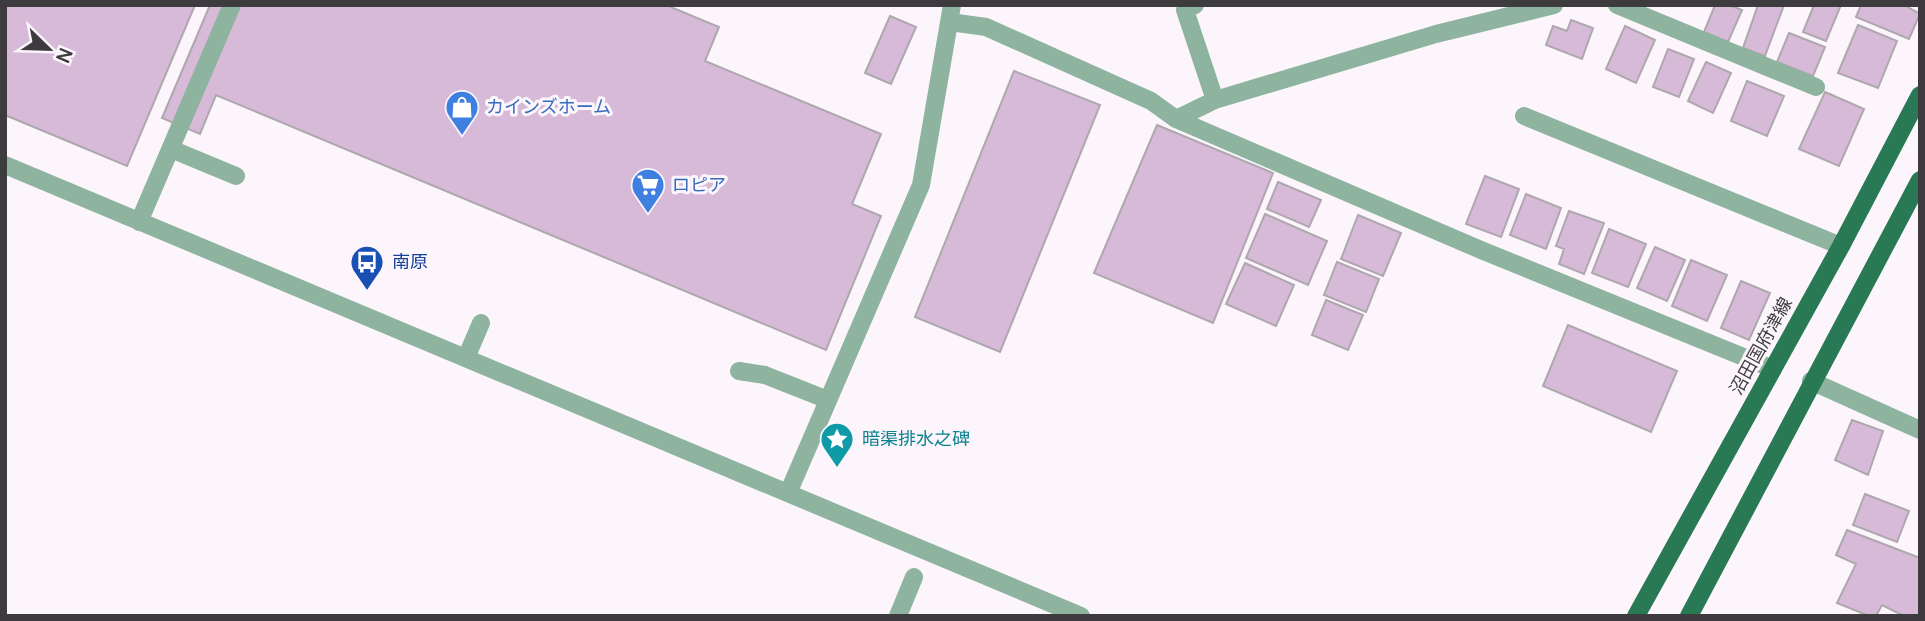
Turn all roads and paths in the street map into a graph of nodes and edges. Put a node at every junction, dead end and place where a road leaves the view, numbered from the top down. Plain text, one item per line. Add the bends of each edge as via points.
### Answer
1 (232, 5) edge
2 (1195, 5) edge
3 (1554, 5) edge
4 (1616, 5) edge
5 (951, 14) edge
6 (1816, 87) dead end
7 (1920, 95) edge
8 (1216, 100) junction
9 (1524, 116) dead end
10 (1176, 119) junction
11 (171, 149) junction
12 (5, 165) edge
13 (236, 176) dead end
14 (1920, 180) edge
15 (139, 222) junction
16 (1840, 246) junction
17 (481, 323) dead end
18 (466, 358) junction
19 (1773, 369) junction
20 (739, 371) dead end
21 (1811, 382) junction
22 (828, 400) junction
23 (1920, 430) edge
24 (789, 491) junction
25 (914, 577) dead end
26 (898, 616) edge
27 (1081, 616) edge
28 (1636, 616) edge
29 (1689, 616) edge

1 - 11 street
2 - 8 street via 1185,10
3 - 8 street via 1436,34
4 - 6 street
5 - 10 street via 1151,101
5 - 22 street via 922,186
7 - 16 main road, 沼田国府津線
8 - 10 street
9 - 16 street
10 - 19 street
11 - 13 street
11 - 15 street
12 - 15 street
14 - 21 main road
15 - 18 street
16 - 19 main road, 沼田国府津線
17 - 18 street
18 - 24 street
19 - 28 main road, 沼田国府津線
20 - 22 street via 765,375
21 - 23 street
21 - 29 main road
22 - 24 street
24 - 27 street
25 - 26 street

